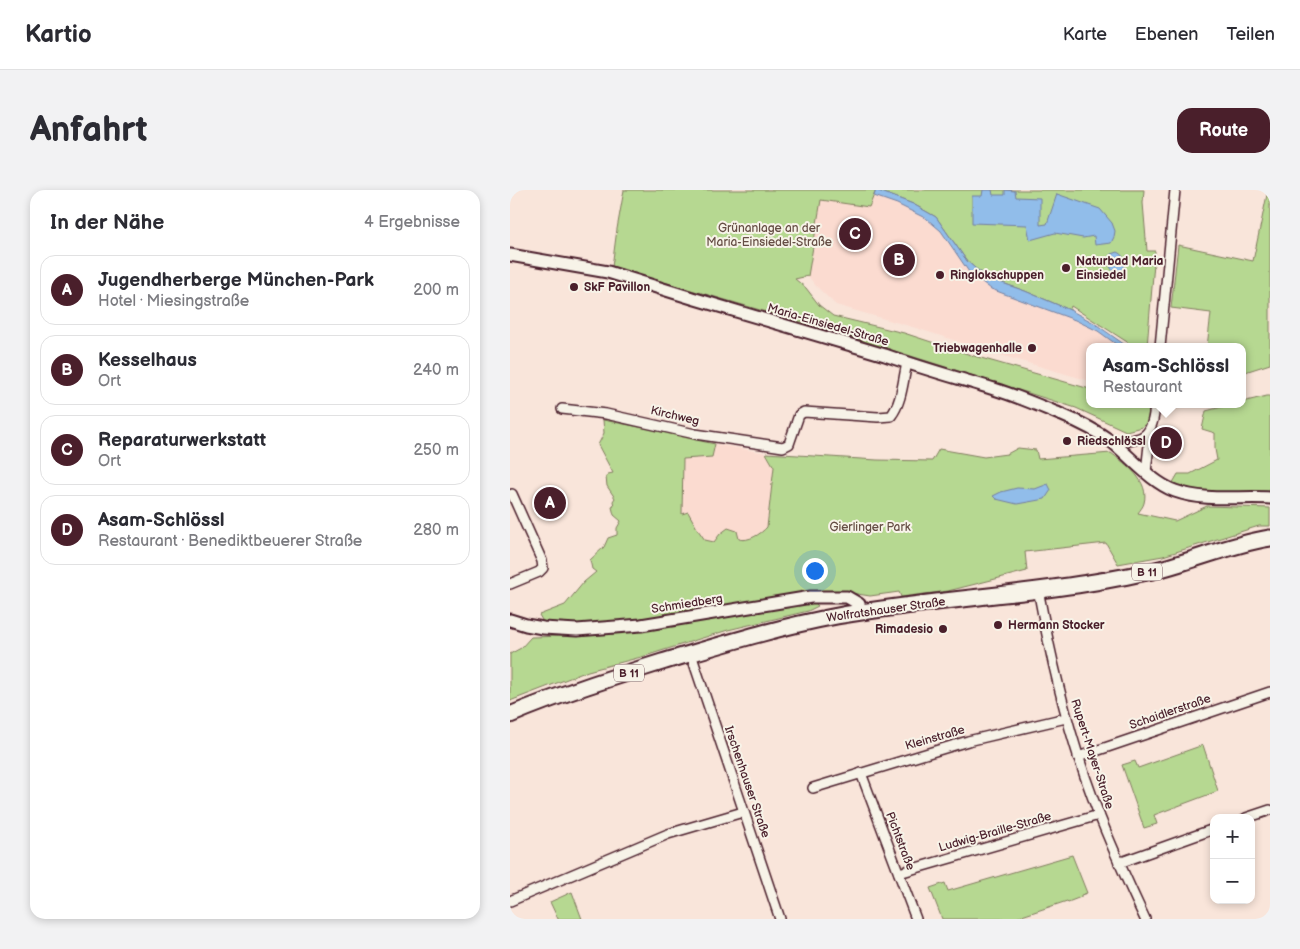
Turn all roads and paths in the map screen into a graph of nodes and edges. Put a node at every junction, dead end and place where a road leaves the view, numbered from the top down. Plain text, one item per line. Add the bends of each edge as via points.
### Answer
1 (1175, 190) edge
2 (510, 255) edge
3 (1160, 343) edge
4 (907, 363) junction
5 (1154, 408) edge
6 (562, 409) dead end
7 (1148, 432) junction
8 (1112, 442) junction
9 (1150, 475) junction
10 (512, 494) dead end
11 (1270, 498) edge
12 (1270, 538) edge
13 (510, 584) edge
14 (1038, 589) junction
15 (861, 612) junction
16 (510, 620) edge
17 (691, 654) junction
18 (1270, 692) edge
19 (510, 715) edge
20 (1066, 718) junction
21 (1078, 757) junction
22 (861, 773) junction
23 (812, 788) dead end
24 (1270, 810) edge
25 (744, 812) junction
26 (1099, 814) junction
27 (1255, 815) edge
28 (1210, 830) edge
29 (1119, 863) junction
30 (899, 872) junction
31 (510, 901) edge
32 (780, 919) edge
33 (916, 919) edge
34 (1145, 919) edge

1 - 3 street
2 - 4 street, Maria-Einsiedel-Straße via 608,272
4 - 6 street, Kirchweg via 898,404 891,416 804,412 799,415 789,444 783,447 705,436 606,414
4 - 8 street, Maria-Einsiedel-Straße via 996,390 1062,416
5 - 7 street
7 - 8 street via 1136,440
7 - 9 street
8 - 9 street, Maria-Einsiedel-Straße
9 - 11 street, Maria-Einsiedel-Straße via 1163,485 1188,495
10 - 13 street via 543,568
12 - 14 main road, Wolfratshauser Straße / B 11 via 1149,572
14 - 15 main road, Wolfratshauser Straße / B 11
14 - 20 street, Rupert-Mayer-Straße
15 - 16 street, Schmiedberg via 859,604 846,597 811,596 641,625 560,630
15 - 17 main road, Wolfratshauser Straße / B 11 via 796,625
17 - 19 main road, Wolfratshauser Straße / B 11 via 545,700
17 - 25 street, Irschenhauser Straße
18 - 21 street, Schaidlerstraße
20 - 21 street, Rupert-Mayer-Straße
20 - 22 street, Kleinstraße via 968,741
21 - 26 street, Rupert-Mayer-Straße
22 - 23 street, Kleinstraße
22 - 30 street, Pichtstraße
24 - 27 street
25 - 31 street via 668,834
25 - 32 street, Irschenhauser Straße
26 - 29 street, Rupert-Mayer-Straße
26 - 30 street, Ludwig-Braille-Straße
28 - 29 street
29 - 34 street, Rupert-Mayer-Straße
30 - 33 street, Pichtstraße

